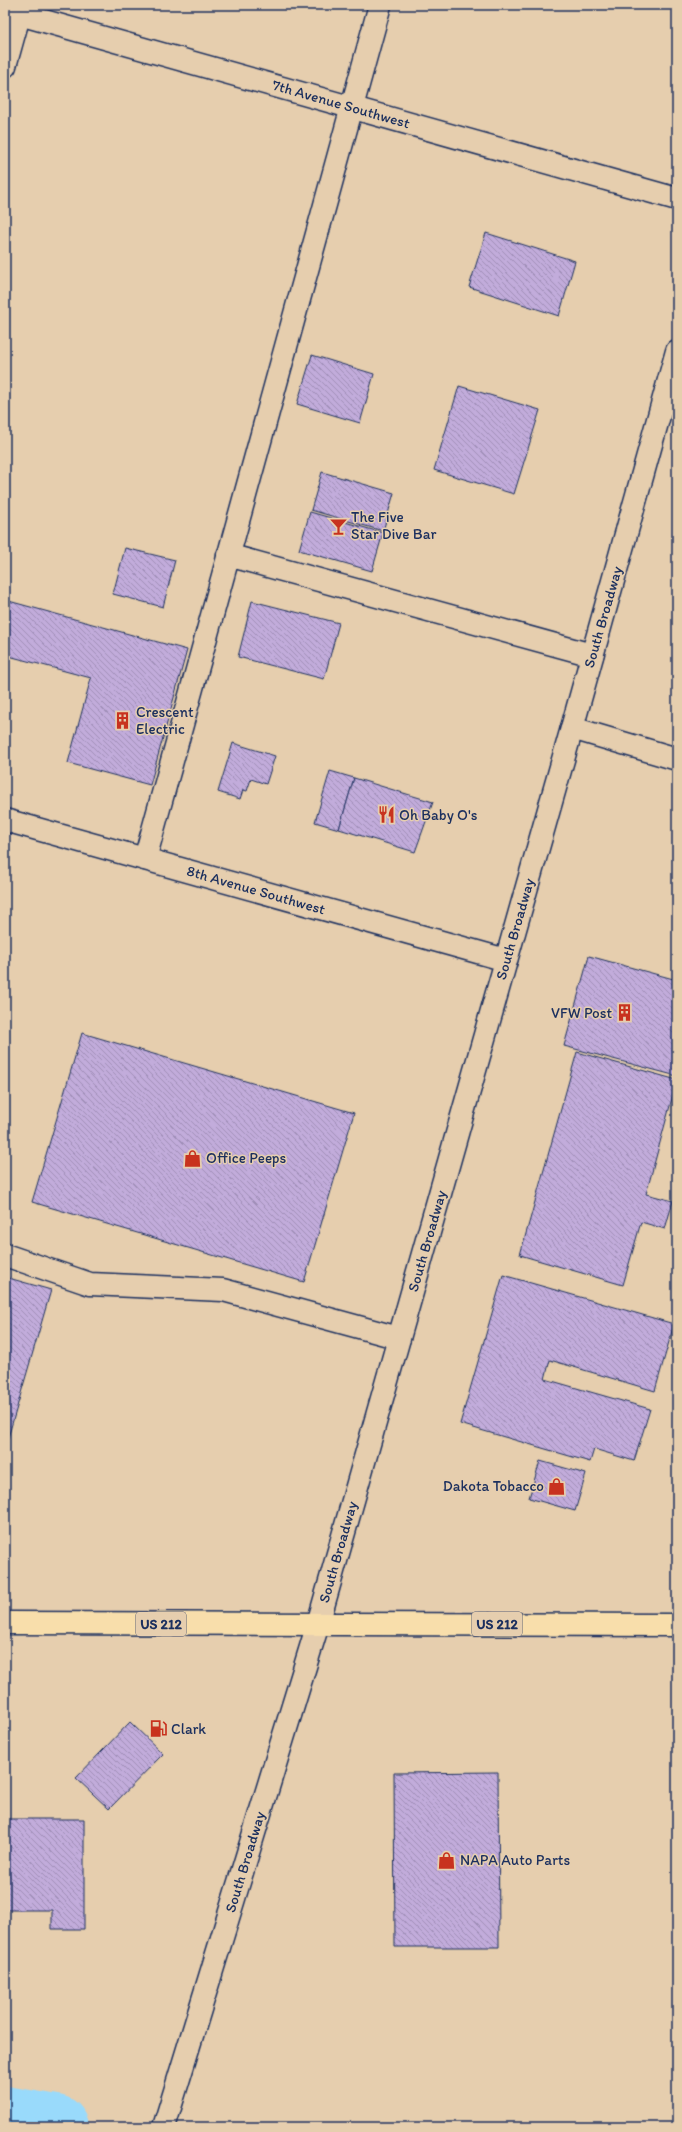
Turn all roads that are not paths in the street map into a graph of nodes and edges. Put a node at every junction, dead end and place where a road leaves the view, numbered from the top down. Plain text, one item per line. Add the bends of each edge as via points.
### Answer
1 (380, 5) edge
2 (16, 9) edge
3 (5, 66) edge
4 (351, 107) junction
5 (677, 199) edge
6 (677, 351) edge
7 (228, 555) junction
8 (592, 655) junction
9 (572, 728) junction
10 (677, 759) edge
11 (5, 820) edge
12 (144, 859) junction
13 (506, 960) junction
14 (5, 1255) edge
15 (399, 1338) junction
16 (5, 1623) edge
17 (318, 1624) junction
18 (677, 1625) edge
19 (164, 2127) edge

1 - 4 street
2 - 3 street
2 - 4 street, 7th Avenue Southwest
4 - 5 street, 7th Avenue Southwest
4 - 7 street
6 - 8 street, South Broadway
7 - 8 street
7 - 12 street
8 - 9 street, South Broadway
9 - 10 street
9 - 13 street, South Broadway
11 - 12 street, 8th Avenue Southwest
12 - 13 street, 8th Avenue Southwest
13 - 15 street, South Broadway
14 - 15 street via 90,1284 223,1290
15 - 17 street, South Broadway
16 - 17 main road, US 212
17 - 18 main road, US 212
17 - 19 street, South Broadway

